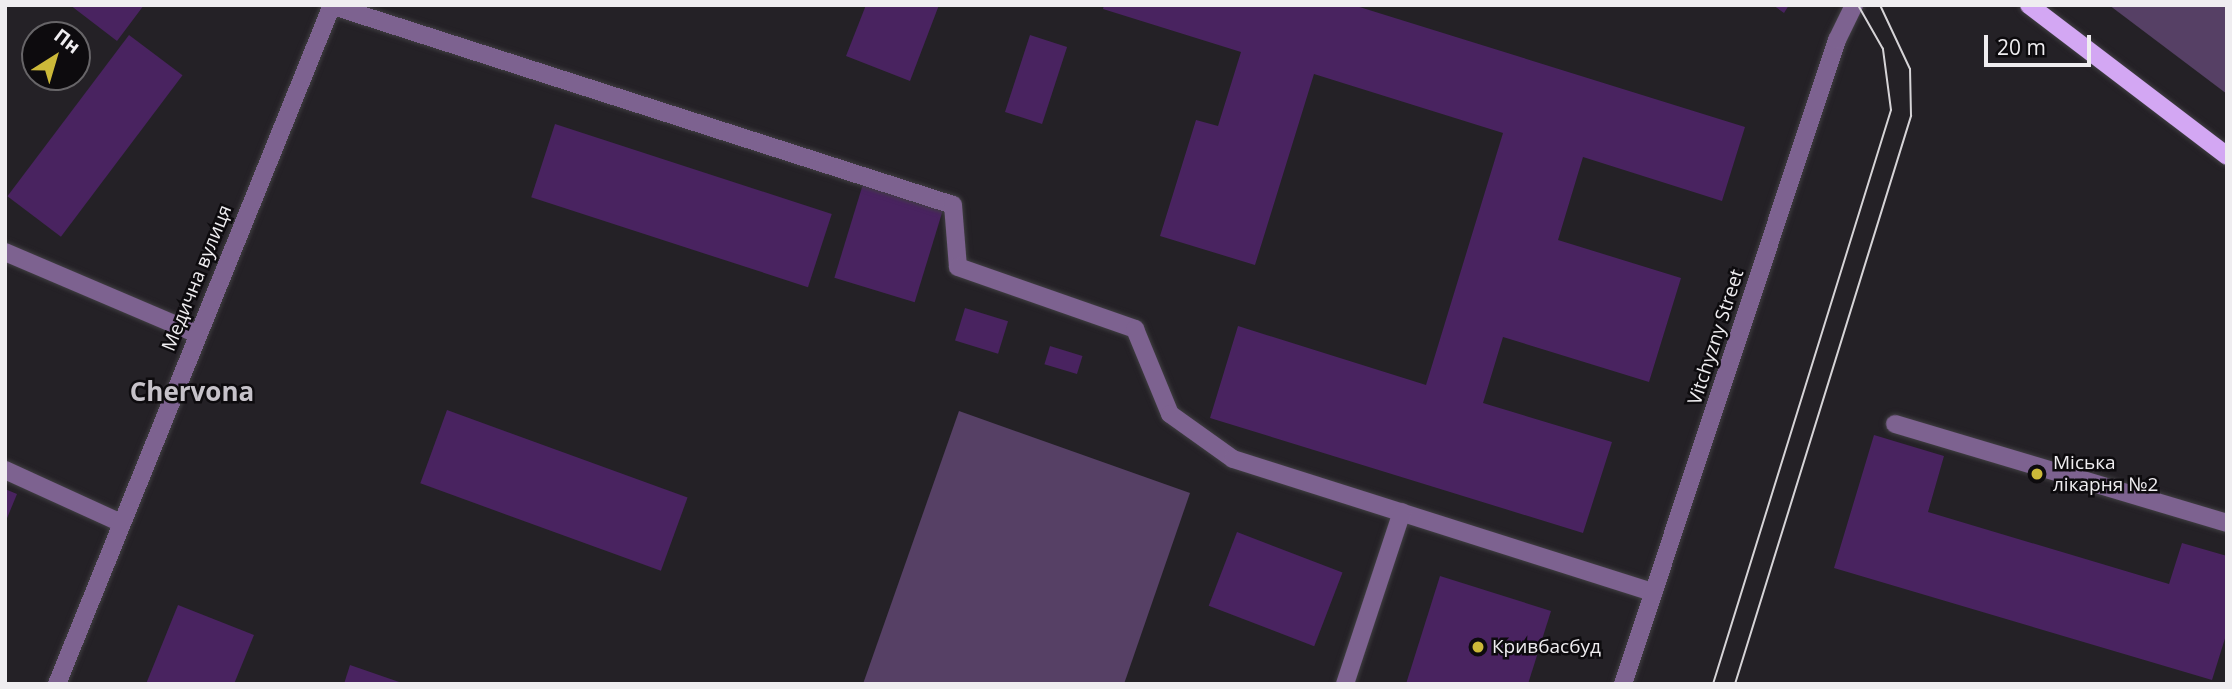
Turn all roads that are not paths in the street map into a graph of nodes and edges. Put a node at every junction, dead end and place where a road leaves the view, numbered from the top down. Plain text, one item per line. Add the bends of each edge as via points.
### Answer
1 (331, 5) edge
2 (1854, 5) edge
3 (2029, 5) edge
4 (2227, 156) edge
5 (5, 252) edge
6 (197, 334) junction
7 (1895, 424) dead end
8 (5, 470) edge
9 (1402, 512) junction
10 (119, 522) junction
11 (2227, 523) edge
12 (1653, 592) junction
13 (57, 684) edge
14 (1345, 684) edge
15 (1623, 684) edge

1 - 6 street, Медична вулиця
1 - 9 street via 953,205 958,268 1135,329 1170,414 1233,459
2 - 12 street, Vitchyzny Street via 1837,40
3 - 4 main road
5 - 6 street
6 - 10 street, Медична вулиця
7 - 11 street
8 - 10 street
9 - 12 street
9 - 14 street
10 - 13 street, Медична вулиця
12 - 15 street, Vitchyzny Street

